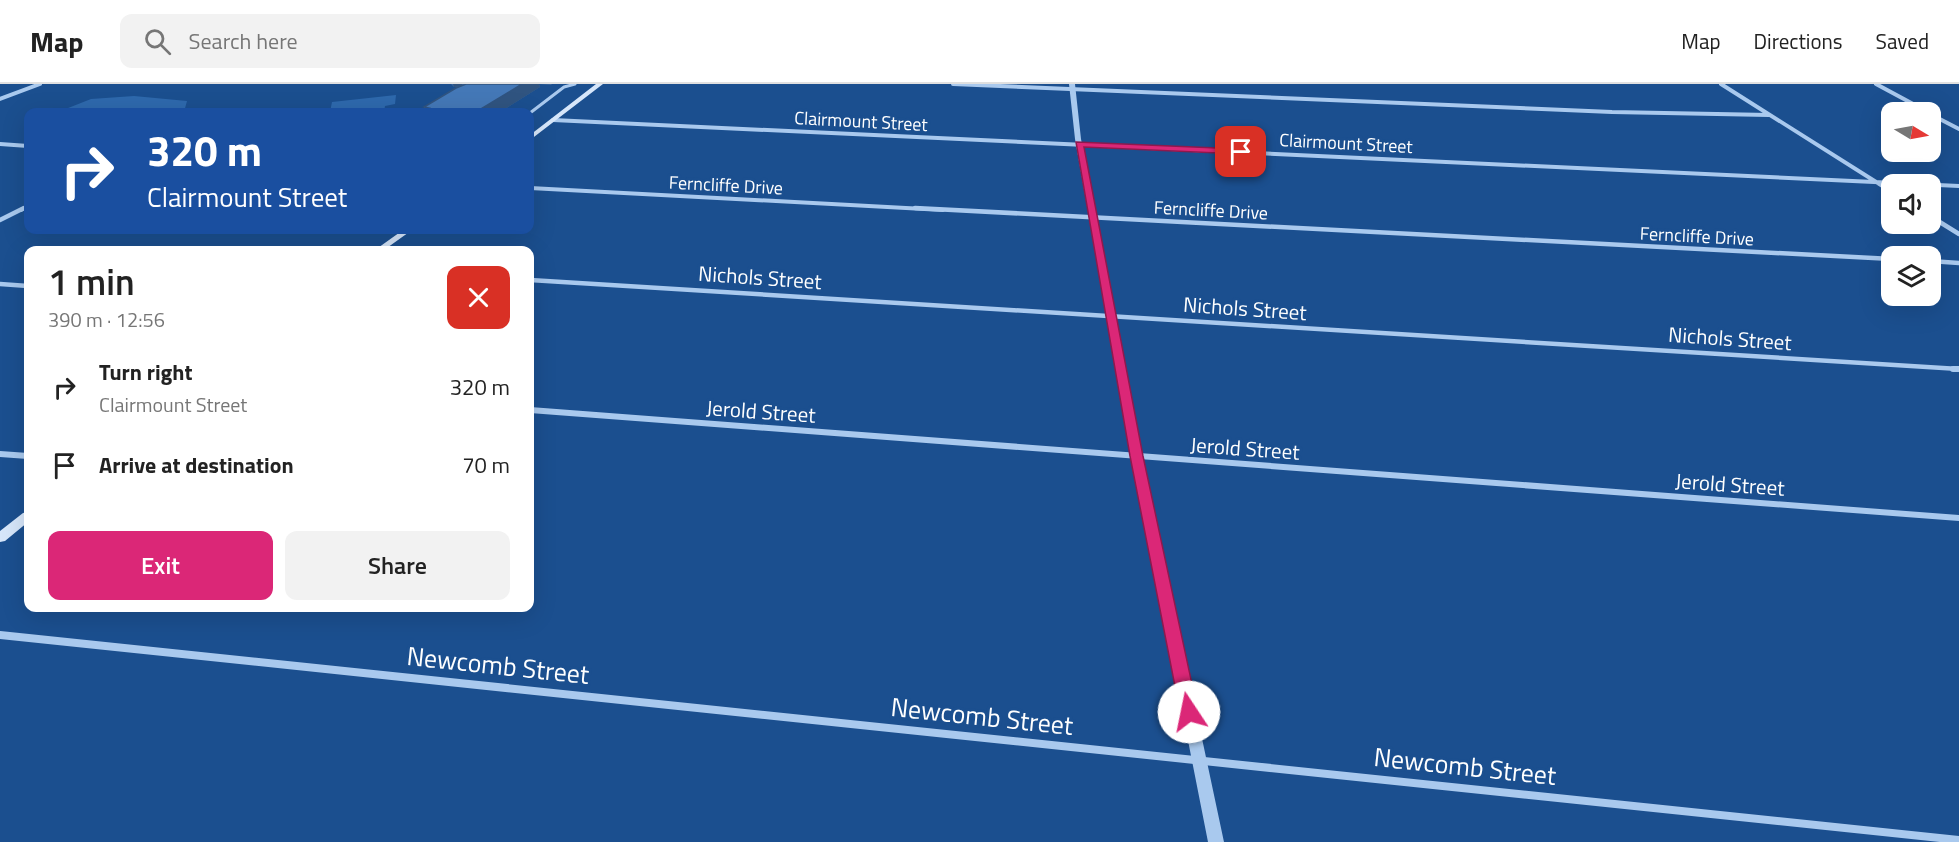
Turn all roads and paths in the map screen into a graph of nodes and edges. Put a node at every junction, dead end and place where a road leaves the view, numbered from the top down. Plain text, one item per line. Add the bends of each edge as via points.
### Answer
1 (40, 84) edge
2 (575, 84) edge
3 (600, 84) edge
4 (953, 84) edge
5 (1721, 84) edge
6 (1876, 84) edge
7 (1073, 86) edge
8 (0, 99) edge
9 (1909, 102) edge
10 (534, 110) edge
11 (1770, 115) junction
12 (1941, 119) edge
13 (553, 120) junction
14 (1959, 129) edge
15 (534, 135) edge
16 (0, 144) edge
17 (1079, 144) junction
18 (24, 146) edge
19 (1875, 182) junction
20 (1881, 186) edge
21 (1959, 186) edge
22 (534, 188) edge
23 (24, 208) edge
24 (1094, 218) junction
25 (0, 220) edge
26 (1941, 223) edge
27 (402, 234) edge
28 (1959, 234) edge
29 (386, 246) edge
30 (1881, 258) edge
31 (1941, 262) edge
32 (1959, 263) edge
33 (534, 280) edge
34 (0, 284) edge
35 (24, 286) edge
36 (1111, 316) junction
37 (1959, 369) edge
38 (534, 410) edge
39 (0, 453) edge
40 (24, 456) edge
41 (1137, 456) junction
42 (1959, 518) edge
43 (24, 519) edge
44 (0, 538) edge
45 (0, 635) edge
46 (1198, 759) junction
47 (1959, 840) edge
48 (1216, 842) edge

1 - 8 street
2 - 10 lane via 564,87
3 - 13 main road
4 - 7 street
5 - 11 street
6 - 9 street
7 - 11 street via 1612,112
7 - 17 street
11 - 19 street
12 - 14 street
13 - 15 main road
13 - 17 street, Clairmount Street
16 - 18 street
17 - 19 street, Clairmount Street
17 - 24 street
19 - 20 street
19 - 21 street, Clairmount Street
22 - 24 street, Ferncliffe Drive
23 - 25 street
24 - 30 street, Ferncliffe Drive
24 - 36 street
26 - 28 street
27 - 29 main road
31 - 32 street
33 - 36 street, Nichols Street
34 - 35 street
36 - 37 street, Nichols Street
36 - 41 street
38 - 41 street, Jerold Street
39 - 40 street
41 - 42 street, Jerold Street
41 - 46 street
43 - 44 main road
45 - 46 street, Newcomb Street
46 - 47 street, Newcomb Street
46 - 48 street

